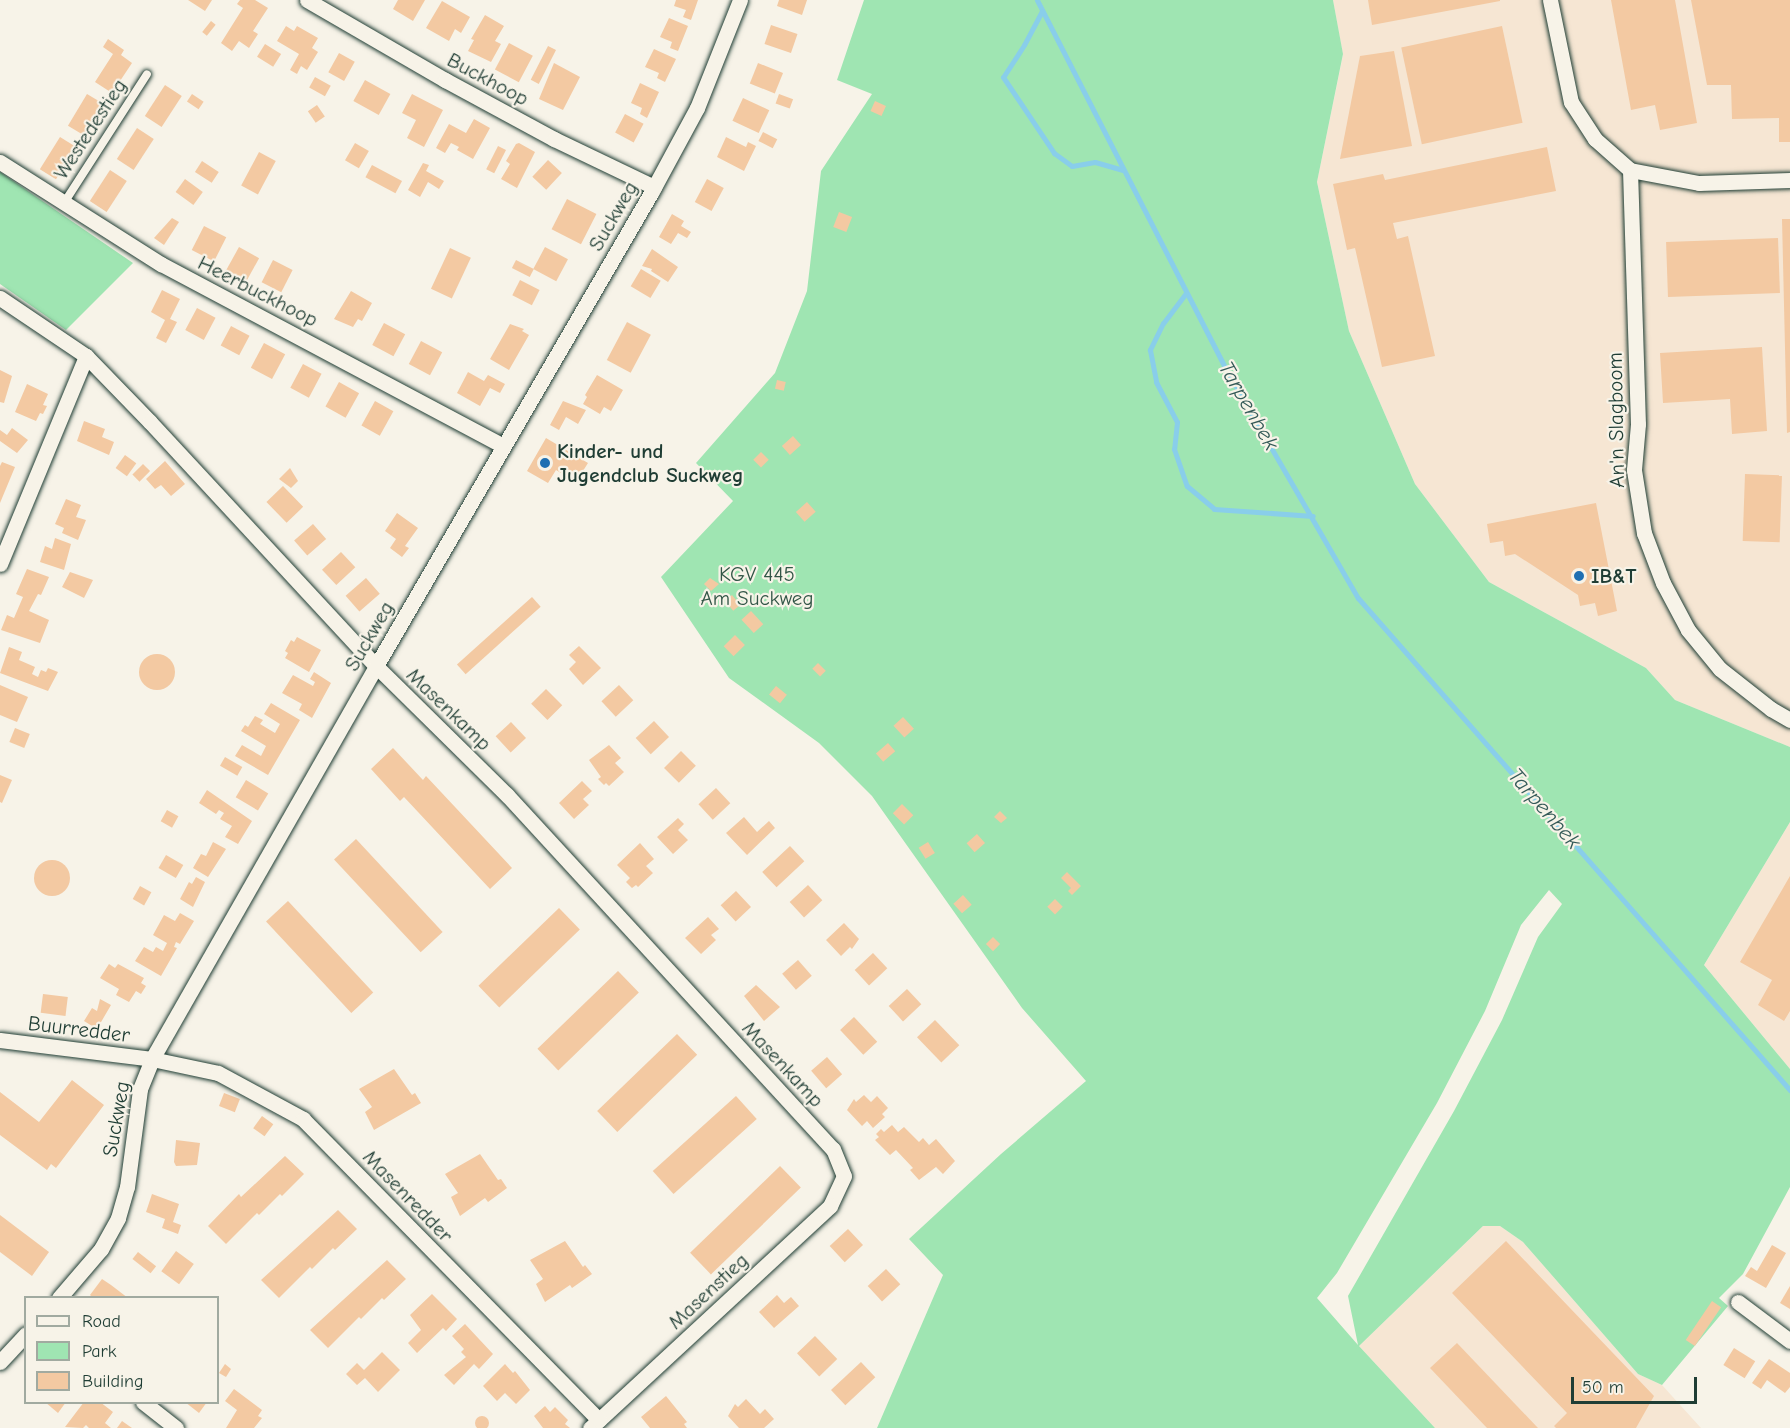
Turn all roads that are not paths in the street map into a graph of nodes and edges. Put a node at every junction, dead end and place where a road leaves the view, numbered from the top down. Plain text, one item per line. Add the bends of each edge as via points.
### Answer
1 (307, 0) edge
2 (740, 0) edge
3 (1550, 0) edge
4 (147, 74) dead end
5 (0, 162) edge
6 (1629, 170) junction
7 (1790, 180) edge
8 (654, 188) junction
9 (63, 204) junction
10 (0, 297) edge
11 (86, 356) junction
12 (503, 446) junction
13 (0, 564) edge
14 (376, 666) junction
15 (1790, 720) edge
16 (0, 1040) edge
17 (152, 1059) junction
18 (844, 1176) joint
19 (61, 1296) edge
20 (1738, 1302) dead end
21 (24, 1336) edge
22 (1790, 1341) edge
23 (0, 1362) edge
24 (146, 1404) edge
25 (594, 1424) edge
26 (176, 1428) edge

1 - 8 street, Buckhoop via 445,80
2 - 8 street, Suckweg via 697,108
3 - 6 street via 1571,102 1595,139
4 - 9 lane, Westedestieg
5 - 9 street, Heerbuckhoop
6 - 7 street via 1699,183
6 - 15 street, An'n Slagboom via 1638,424 1634,470 1644,533 1663,583 1695,638 1720,669
8 - 12 street, Suckweg
9 - 12 street, Heerbuckhoop via 161,264
10 - 11 street, Masenkamp
11 - 13 street
11 - 14 street, Masenkamp
12 - 14 street, Suckweg
14 - 17 street, Suckweg
14 - 18 street, Masenkamp via 507,795 832,1149
16 - 17 street, Buurredder
17 - 19 street, Suckweg via 140,1089 127,1187 118,1218 101,1249
17 - 25 street, Masenredder via 218,1073 303,1119
18 - 25 street, Masenstieg via 830,1206
20 - 22 street
21 - 23 street
24 - 26 street

